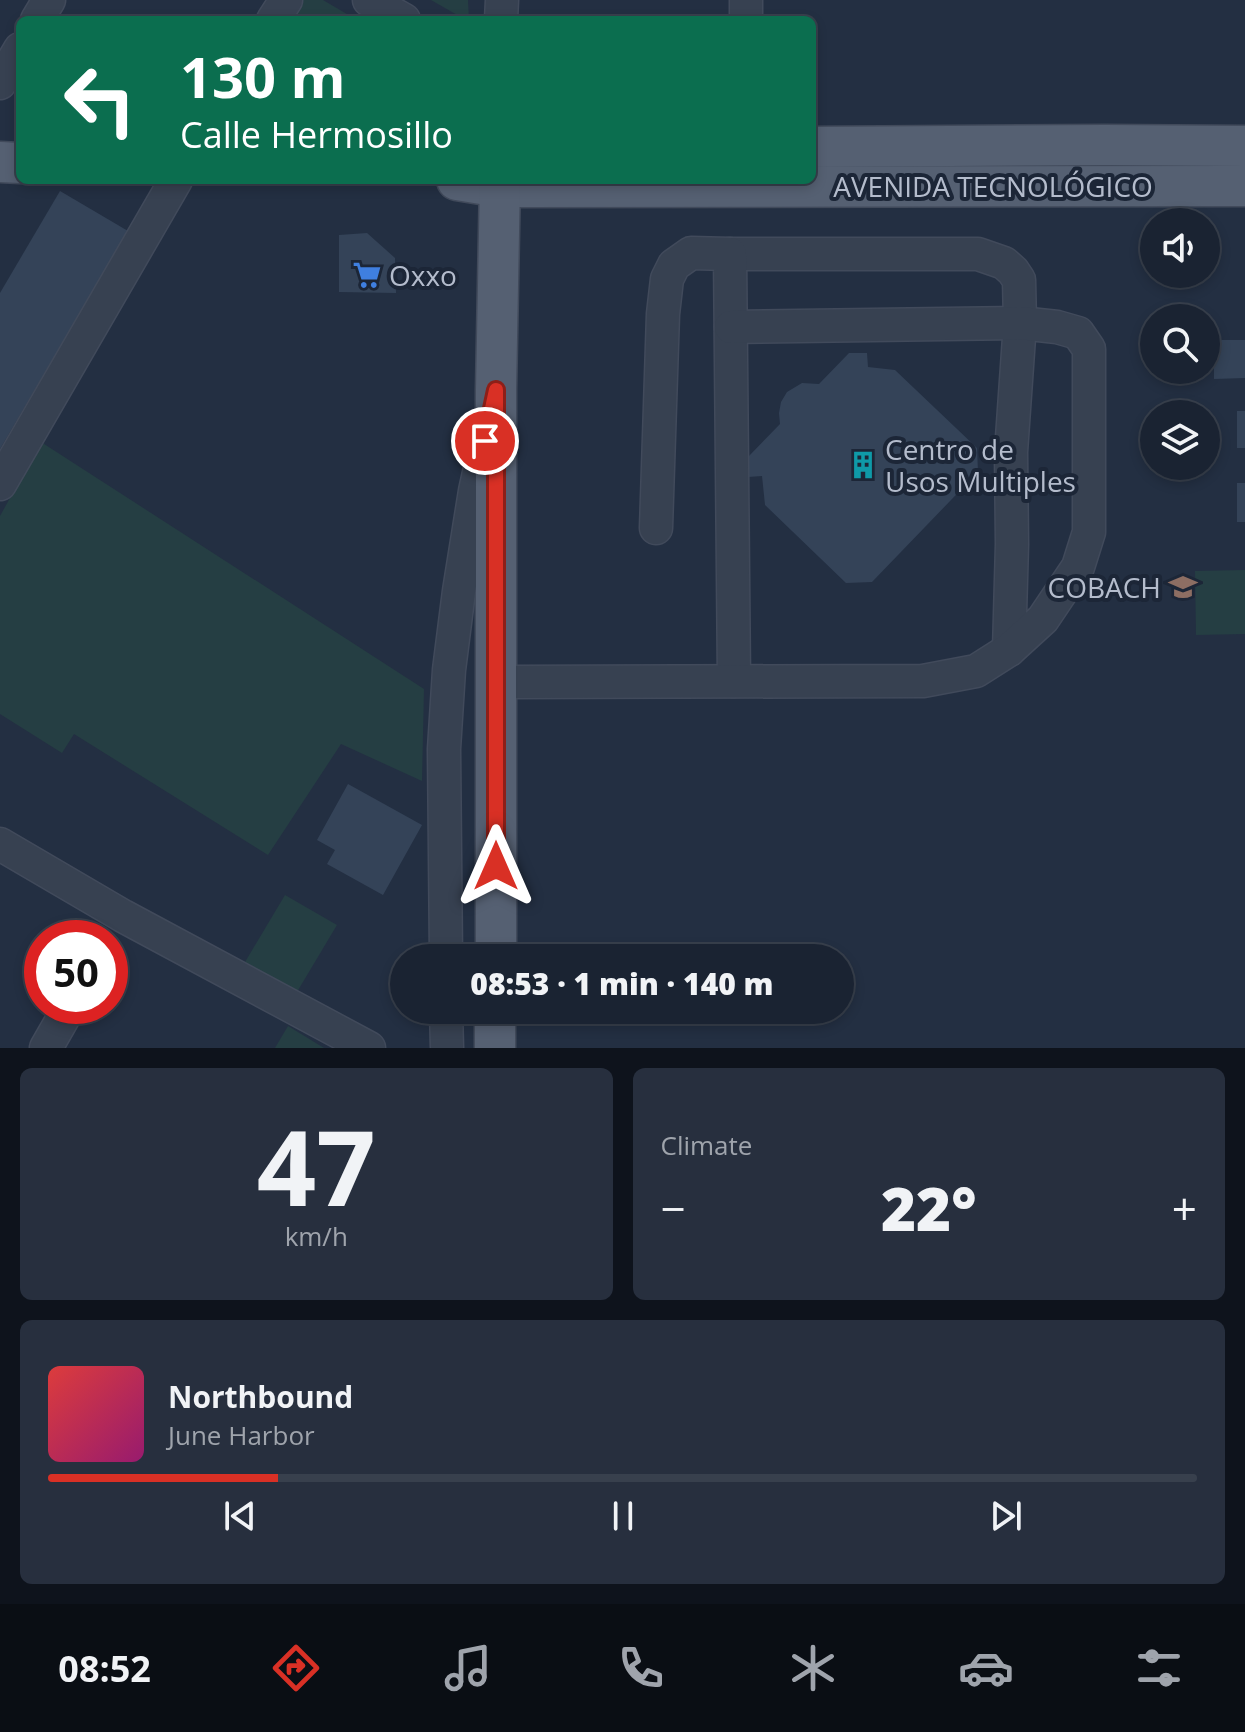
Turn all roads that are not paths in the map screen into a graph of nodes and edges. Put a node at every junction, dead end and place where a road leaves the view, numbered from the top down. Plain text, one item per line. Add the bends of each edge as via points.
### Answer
1 (369, 0) edge
2 (397, 16) edge
3 (16, 56) edge
4 (0, 83) edge
5 (1245, 146) edge
6 (816, 147) edge
7 (174, 184) edge
8 (500, 184) edge
9 (1245, 186) edge
10 (730, 254) junction
11 (1020, 323) junction
12 (731, 327) junction
13 (496, 390) junction
14 (0, 484) edge
15 (656, 528) dead end
16 (1009, 650) junction
17 (734, 681) junction
18 (497, 682) junction
19 (0, 844) edge
20 (107, 920) edge
21 (128, 932) edge
22 (446, 944) edge
23 (496, 944) edge
24 (60, 1024) edge
25 (446, 1024) edge
26 (495, 1024) edge
27 (46, 1048) edge
28 (369, 1048) edge
29 (447, 1048) edge
30 (495, 1048) edge

1 - 2 street
3 - 4 street
5 - 6 main road, AVENIDA TECNOLÓGICO
7 - 14 street
8 - 9 main road, AVENIDA TECNOLÓGICO
8 - 13 main road
10 - 11 street via 978,254 1004,263 1019,280
10 - 12 street
10 - 15 street via 691,253 674,265 667,279
11 - 12 street
11 - 16 street via 1011,452
11 - 16 street via 1078,333 1089,349 1089,532 1078,567 1062,592 1043,619
12 - 17 street
13 - 18 main road
13 - 22 street via 449,670 444,749
16 - 17 street via 976,671 923,681
17 - 18 street
18 - 23 main road
19 - 20 street
21 - 28 street
24 - 27 street
25 - 29 street
26 - 30 main road

